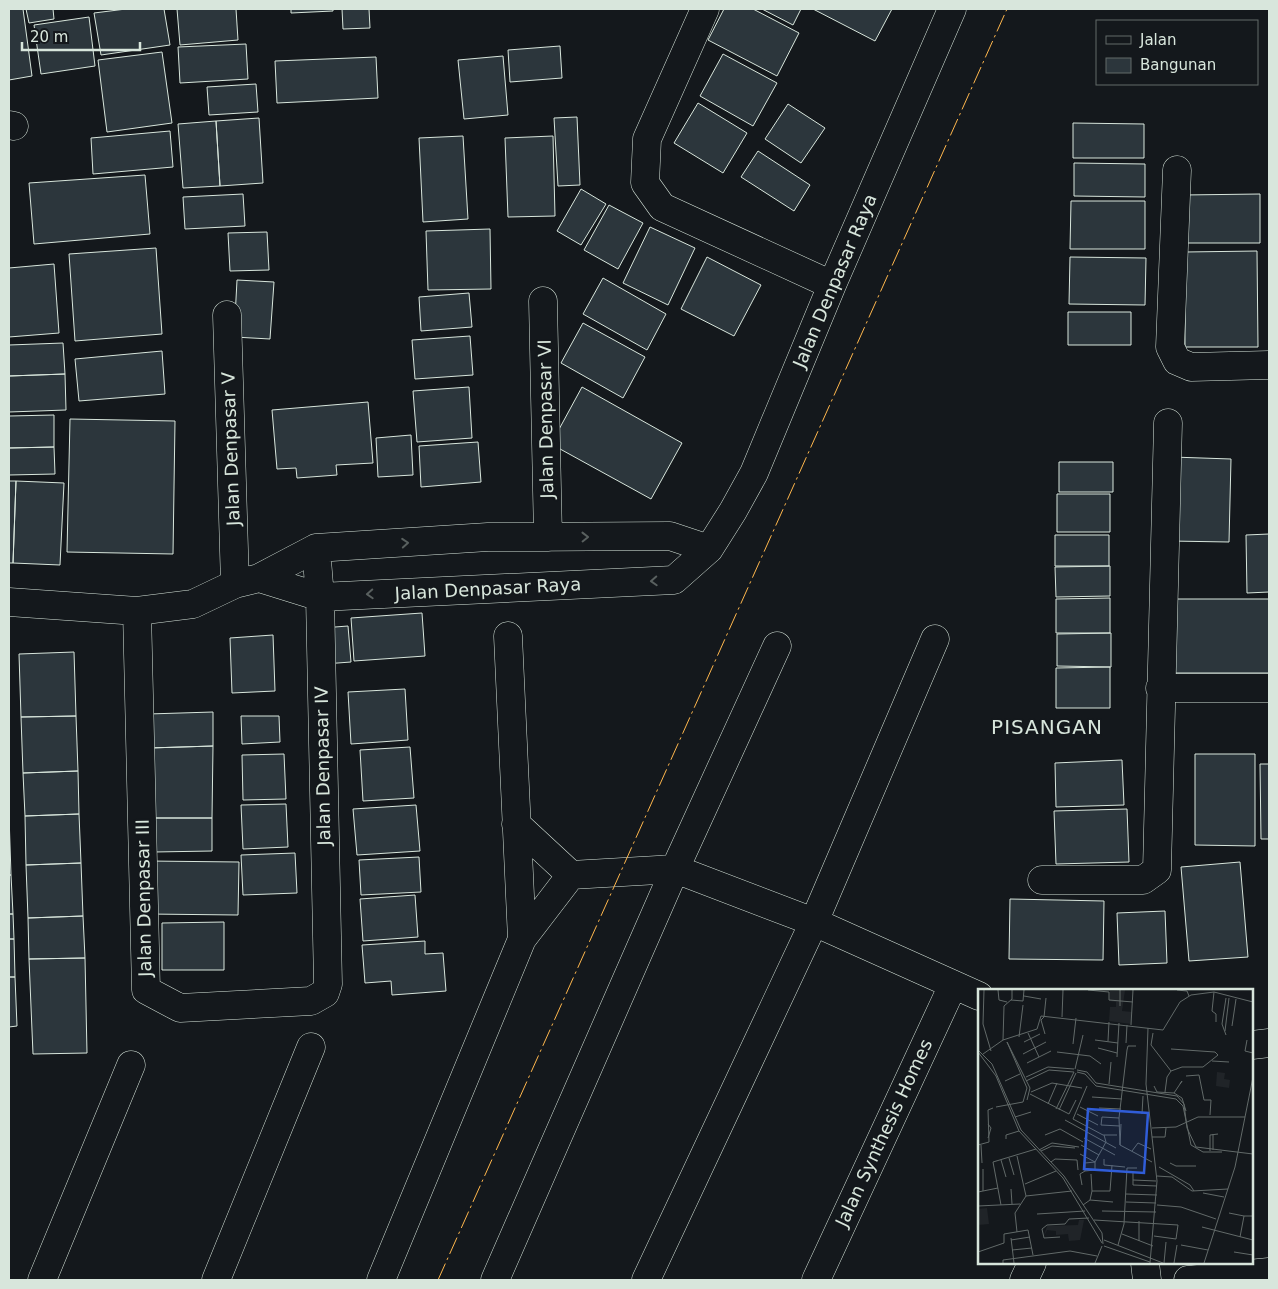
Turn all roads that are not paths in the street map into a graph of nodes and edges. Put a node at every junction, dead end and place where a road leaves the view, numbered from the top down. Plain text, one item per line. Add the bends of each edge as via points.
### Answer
1 (705, 9) edge
2 (952, 9) edge
3 (1177, 170) dead end
4 (832, 285) junction
5 (543, 301) dead end
6 (227, 315) dead end
7 (1269, 365) edge
8 (1168, 423) dead end
9 (548, 537) junction
10 (316, 548) junction
11 (709, 549) junction
12 (247, 581) junction
13 (320, 597) junction
14 (9, 602) edge
15 (137, 611) junction
16 (508, 636) dead end
17 (935, 639) dead end
18 (777, 646) dead end
19 (1160, 688) junction
20 (1269, 688) edge
21 (516, 824) junction
22 (675, 869) junction
23 (570, 875) junction
24 (1042, 880) dead end
25 (814, 922) junction
26 (522, 939) junction
27 (328, 984) joint
28 (953, 985) junction
29 (978, 996) edge
30 (1269, 1043) edge
31 (1253, 1045) edge
32 (311, 1047) dead end
33 (131, 1065) dead end
34 (1032, 1264) edge
35 (1145, 1264) edge
36 (1269, 1272) edge
37 (42, 1280) edge
38 (216, 1280) edge
39 (381, 1280) edge
40 (495, 1280) edge
41 (646, 1280) edge
42 (816, 1280) edge
43 (1024, 1280) edge
44 (1147, 1280) edge
45 (1188, 1280) edge

1 - 4 street via 647,139 645,183 662,207
2 - 4 street, Jalan Denpasar Raya
3 - 7 street via 1170,347 1177,361 1191,367
4 - 11 street, Jalan Denpasar Raya via 754,473
5 - 9 street, Jalan Denpasar VI
6 - 12 street, Jalan Denpasar V
8 - 19 street
10 -> 9 street via 488,537
9 -> 11 street via 670,536
10 - 12 street
10 - 13 street, Jalan Denpasar IV
11 -> 13 street, Jalan Denpasar Raya via 674,580
12 - 13 street, Jalan Denpasar Raya
12 - 15 street via 193,604
13 - 27 street, Jalan Denpasar IV
14 - 15 street
15 - 27 street, Jalan Denpasar III via 146,990 180,1008 311,1001 325,993
16 - 21 street
17 - 25 street
18 - 22 street
19 - 20 street
19 - 24 street via 1157,870 1142,880
21 - 23 street
21 - 26 street
22 - 23 street
22 - 25 street
22 - 40 street
23 - 26 street
25 - 28 street
25 - 41 street
26 - 39 street
28 - 29 street
28 - 42 street, Jalan Synthesis Homes
30 - 31 street
32 - 38 street
33 - 37 street
34 - 43 street
35 - 44 street
36 - 45 street

